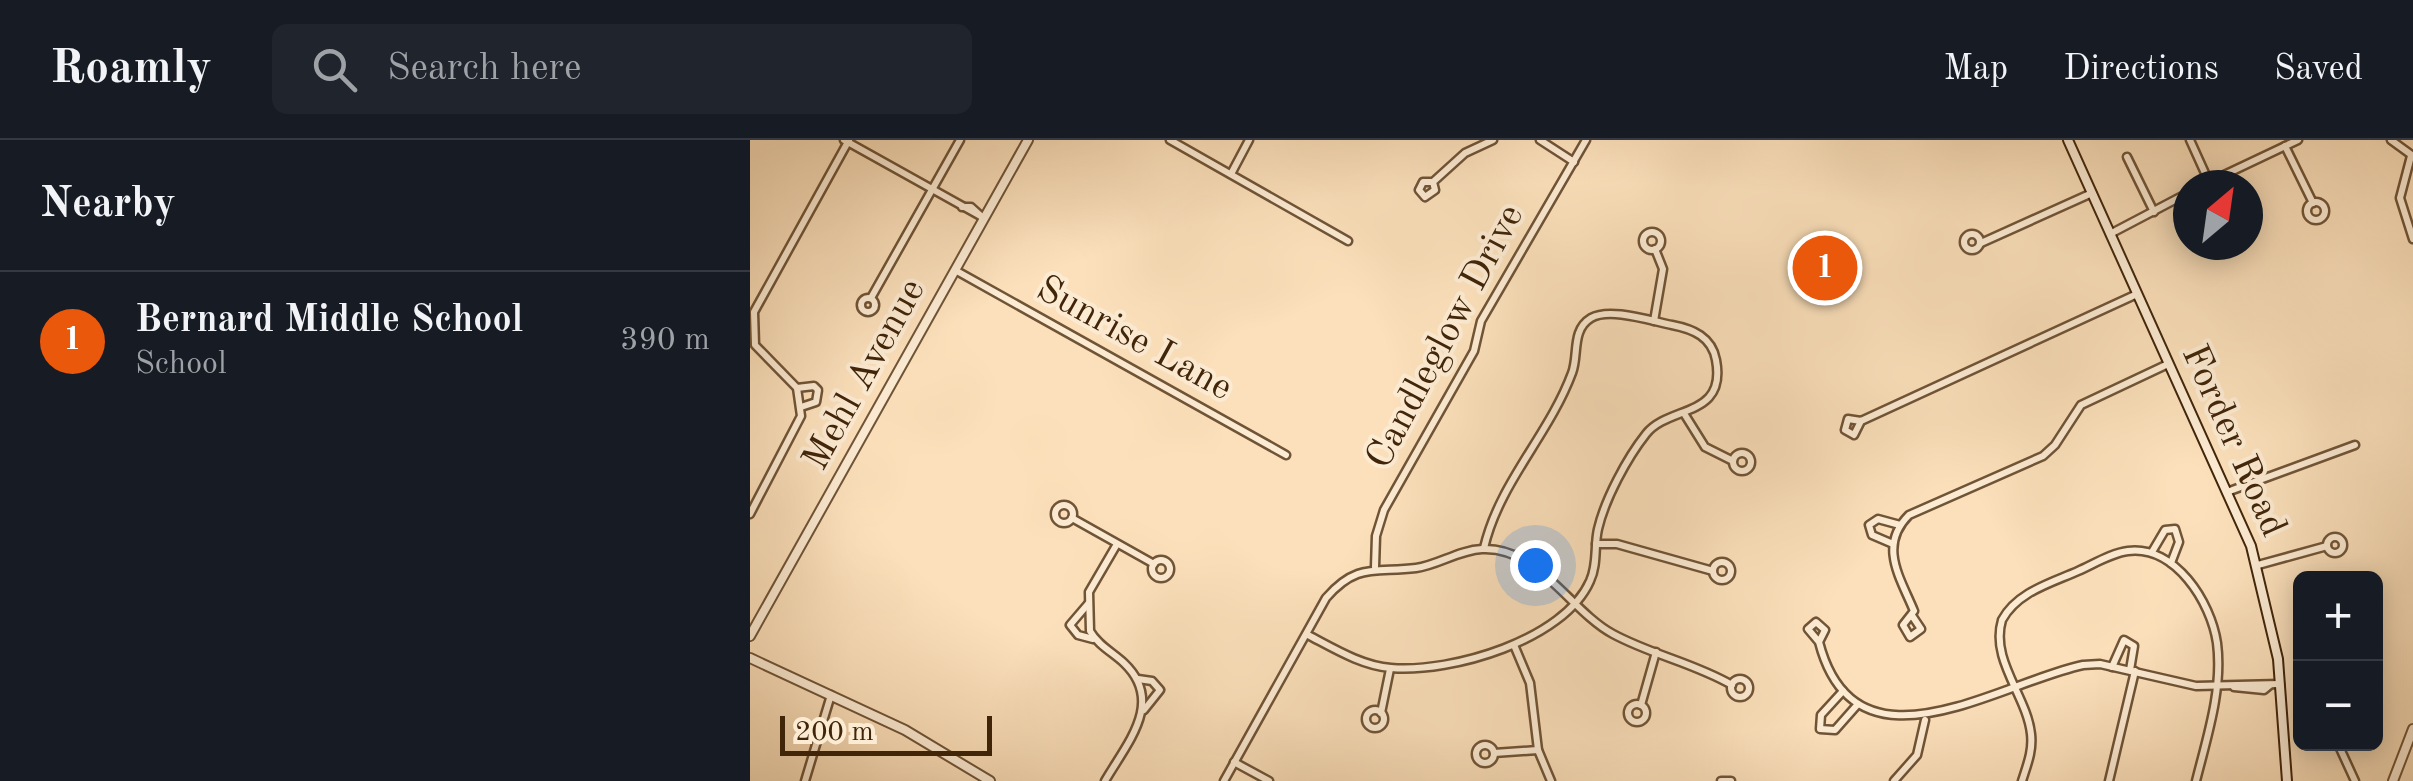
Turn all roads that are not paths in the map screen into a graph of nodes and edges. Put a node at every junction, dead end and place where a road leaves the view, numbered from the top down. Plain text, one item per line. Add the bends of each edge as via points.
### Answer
1 (960, 140) edge
2 (1028, 140) edge
3 (1170, 140) edge
4 (1249, 140) edge
5 (1493, 140) edge
6 (1540, 140) edge
7 (1586, 140) edge
8 (2068, 140) edge
9 (2190, 140) edge
10 (2298, 140) edge
11 (2391, 140) edge
12 (847, 141) edge
13 (2286, 146) junction
14 (2412, 156) edge
15 (2127, 157) dead end
16 (1574, 162) junction
17 (2201, 170) edge
18 (2235, 170) edge
19 (1231, 174) junction
20 (1433, 182) dead end
21 (932, 190) junction
22 (2092, 193) junction
23 (2173, 202) edge
24 (2313, 203) dead end
25 (2154, 212) junction
26 (983, 218) junction
27 (2110, 234) junction
28 (2413, 239) edge
29 (1348, 240) dead end
30 (1980, 243) dead end
31 (1655, 249) dead end
32 (955, 270) junction
33 (2137, 294) junction
34 (871, 298) dead end
35 (1654, 322) junction
36 (753, 346) edge
37 (2168, 364) junction
38 (797, 388) junction
39 (801, 407) junction
40 (1685, 415) junction
41 (1861, 422) dead end
42 (2355, 445) dead end
43 (1286, 455) dead end
44 (1733, 461) dead end
45 (2226, 493) junction
46 (750, 514) edge
47 (1072, 518) dead end
48 (1900, 525) junction
49 (1118, 544) junction
50 (1596, 544) junction
51 (1893, 544) junction
52 (2327, 546) dead end
53 (1484, 548) junction
54 (2152, 552) junction
55 (2171, 563) junction
56 (1154, 564) dead end
57 (2258, 565) junction
58 (1375, 568) junction
59 (1714, 570) dead end
60 (1575, 603) junction
61 (1089, 604) junction
62 (1914, 617) dead end
63 (1308, 634) junction
64 (750, 636) edge
65 (1095, 639) junction
66 (1818, 642) dead end
67 (1514, 645) junction
68 (1656, 652) junction
69 (750, 658) edge
70 (2112, 666) junction
71 (1390, 668) junction
72 (2132, 671) junction
73 (1137, 678) junction
74 (2280, 684) junction
75 (1732, 685) dead end
76 (2015, 687) junction
77 (2216, 688) junction
78 (1843, 690) junction
79 (831, 694) junction
80 (1858, 704) junction
81 (1642, 705) dead end
82 (1143, 710) junction
83 (1380, 713) dead end
84 (1926, 720) junction
85 (2413, 729) edge
86 (1538, 750) junction
87 (2341, 751) edge
88 (1494, 754) dead end
89 (1234, 762) junction
90 (804, 781) edge
91 (990, 781) edge
92 (1105, 781) edge
93 (1224, 781) edge
94 (1269, 781) edge
95 (1551, 781) edge
96 (1721, 781) edge
97 (1730, 781) edge
98 (1894, 781) edge
99 (2022, 781) edge
100 (2109, 781) edge
101 (2196, 781) edge
102 (2287, 781) edge
103 (2355, 781) edge
104 (2393, 781) edge

1 - 21 street
2 - 26 street, Mehl Avenue
3 - 19 street
4 - 19 street
5 - 20 street via 1464,152
6 - 16 street
7 - 16 street, Candleglow Drive
8 - 22 street, Forder Road
9 - 17 street
10 - 13 street
11 - 14 street
12 - 21 street
12 - 36 street via 756,306
13 - 18 street
13 - 24 street
14 - 28 street via 2400,198
15 - 25 street
16 - 58 street, Candleglow Drive via 1480,321 1474,352 1384,510
19 - 29 street
21 - 26 street
21 - 34 street
22 - 27 street, Forder Road
22 - 30 street
23 - 25 street
25 - 27 street
26 - 32 street, Mehl Avenue
27 - 33 street, Forder Road
31 - 35 street via 1662,269
32 - 43 street, Sunrise Lane
32 - 64 street, Mehl Avenue
33 - 37 street, Forder Road
33 - 41 street
35 - 40 street via 1699,333 1716,357 1713,388
35 - 53 street via 1605,314 1581,327 1572,374 1492,516
36 - 38 street
37 - 45 street, Forder Road
37 - 48 street via 2081,404 2043,456
38 - 39 street
38 - 39 street via 818,390 816,402
39 - 46 street via 788,448
40 - 44 street via 1705,448
40 - 50 street via 1663,420 1644,436 1602,514
42 - 45 street
45 - 57 street, Forder Road
47 - 49 street
48 - 51 street
48 - 51 street via 1878,518 1868,525 1872,535
49 - 56 street
49 - 61 street via 1089,592
50 - 59 street
50 - 60 street via 1594,571
51 - 62 street
52 - 57 street
53 - 58 street via 1416,568
53 - 60 street via 1531,565
54 - 55 street
54 - 55 street via 2164,530 2175,529 2180,538
54 - 76 street via 2107,557 2012,605 1999,634
55 - 77 street via 2212,625
57 - 74 street, Forder Road
58 - 63 street via 1334,589
60 - 67 street
60 - 68 street via 1608,631
61 - 65 street
61 - 65 street via 1070,625
63 - 71 street via 1345,655
63 - 89 street
65 - 73 street
66 - 78 street
67 - 71 street
67 - 86 street via 1535,704
68 - 75 street
68 - 81 street
69 - 79 street
70 - 72 street
70 - 72 street via 2124,640 2134,646
70 - 76 street via 2066,668
71 - 83 street
72 - 77 street
72 - 100 street
73 - 82 street
73 - 82 street via 1160,690
74 - 77 street
74 - 102 street, Forder Road
76 - 84 street
76 - 99 street via 2031,730
77 - 101 street
78 - 80 street
78 - 80 street via 1822,715 1820,729 1835,730
79 - 90 street
79 - 91 street
80 - 84 street via 1897,719
82 - 92 street
84 - 98 street via 1916,756
85 - 104 street
86 - 88 street
86 - 95 street
87 - 103 street
89 - 93 street
89 - 94 street
96 - 97 street

